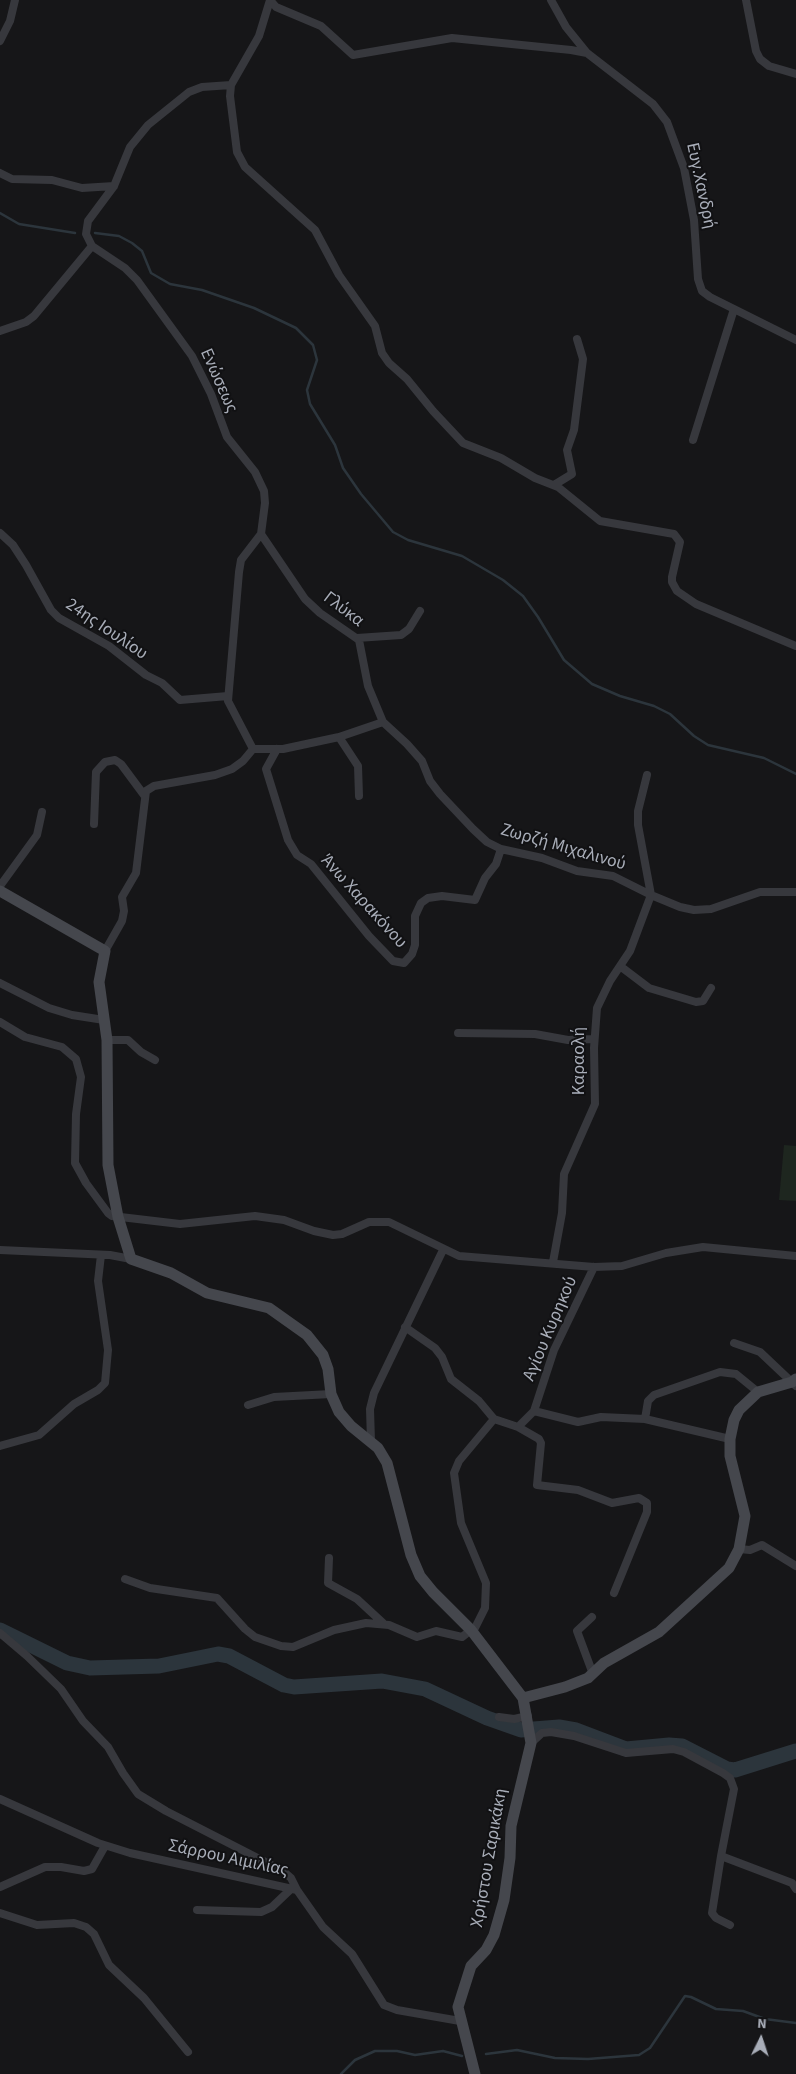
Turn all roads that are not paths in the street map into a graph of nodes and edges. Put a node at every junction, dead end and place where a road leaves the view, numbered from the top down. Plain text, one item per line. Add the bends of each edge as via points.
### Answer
1 (15, 0) edge
2 (270, 0) edge
3 (551, 0) edge
4 (746, 0) edge
5 (0, 41) edge
6 (587, 53) junction
7 (796, 74) edge
8 (231, 85) junction
9 (0, 173) edge
10 (114, 186) junction
11 (92, 246) junction
12 (734, 309) junction
13 (0, 331) edge
14 (576, 339) dead end
15 (796, 340) edge
16 (693, 440) dead end
17 (554, 485) junction
18 (0, 533) edge
19 (261, 534) junction
20 (420, 611) dead end
21 (357, 638) junction
22 (796, 646) edge
23 (228, 696) junction
24 (383, 722) junction
25 (339, 737) junction
26 (253, 749) junction
27 (277, 749) junction
28 (646, 775) dead end
29 (144, 795) junction
30 (359, 796) dead end
31 (42, 812) dead end
32 (94, 824) dead end
33 (501, 849) junction
34 (0, 886) edge
35 (0, 891) edge
36 (796, 892) edge
37 (651, 895) junction
38 (12, 899) junction
39 (0, 900) edge
40 (105, 951) junction
41 (620, 966) junction
42 (0, 983) edge
43 (711, 988) dead end
44 (104, 1020) junction
45 (0, 1022) edge
46 (458, 1033) dead end
47 (594, 1039) junction
48 (107, 1040) junction
49 (155, 1060) dead end
50 (118, 1217) junction
51 (0, 1250) edge
52 (443, 1250) junction
53 (101, 1255) junction
54 (796, 1256) edge
55 (131, 1259) junction
56 (553, 1262) junction
57 (594, 1267) junction
58 (405, 1327) junction
59 (734, 1343) dead end
60 (794, 1382) edge
61 (758, 1392) junction
62 (331, 1394) junction
63 (248, 1405) dead end
64 (534, 1411) junction
65 (494, 1419) junction
66 (646, 1419) junction
67 (518, 1427) junction
68 (730, 1440) junction
69 (371, 1441) junction
70 (0, 1446) edge
71 (739, 1549) junction
72 (329, 1558) dead end
73 (796, 1566) edge
74 (125, 1579) dead end
75 (614, 1592) dead end
76 (592, 1617) dead end
77 (383, 1623) junction
78 (472, 1631) junction
79 (0, 1632) edge
80 (593, 1674) junction
81 (523, 1698) junction
82 (499, 1717) dead end
83 (530, 1730) junction
84 (0, 1799) edge
85 (105, 1846) junction
86 (721, 1856) junction
87 (0, 1887) edge
88 (294, 1889) junction
89 (796, 1889) edge
90 (197, 1910) dead end
91 (0, 1914) edge
92 (730, 1925) dead end
93 (460, 2021) junction
94 (188, 2052) dead end
95 (472, 2062) junction
96 (468, 2074) edge
97 (475, 2074) edge

1 - 5 street via 10,22
2 - 6 street via 276,7 321,26 353,55 452,38
2 - 8 street via 259,36
3 - 6 street, Ευγ.Χανδρή via 566,27
4 - 7 street via 760,59 769,66
6 - 12 street, Ευγ.Χανδρή via 653,104 667,122 684,168 694,220 700,286 710,297
8 - 10 street via 193,90 163,110 130,148
8 - 17 street via 234,143 238,156 245,168 315,230 339,275 375,326 385,358 457,438
9 - 10 street via 12,179 52,180 82,188
10 - 11 street via 88,221 86,238
11 - 13 street via 31,319
11 - 19 street, Ενώσεως via 137,280 196,363 227,437 262,485 265,503
12 - 15 street, Ευγ.Χανδρή
12 - 16 street
14 - 17 street via 583,359 574,430 567,450 572,474
17 - 22 street via 600,521 674,534 680,542 672,577 677,591 696,604
18 - 23 street, 24ης Ιουλίου via 13,545 50,610 59,618 109,646 146,675 162,683 180,700
19 - 21 street, Γλύκα via 305,599
19 - 23 street via 241,560
20 - 21 street via 409,629 401,635
21 - 24 street, Γλύκα via 368,686
23 - 26 street via 229,705
24 - 25 street
24 - 33 street, Ζωρζή Μιχαλινού via 422,761 430,781 440,794 487,842
25 - 27 street
25 - 30 street via 358,766
26 - 27 street
26 - 29 street via 232,769 215,776 154,786
27 - 33 street, Άνω Χαρακόνου via 266,769 288,840 297,855 311,864 393,961 404,963 412,954 415,916 421,902 442,896 475,900
28 - 37 street via 638,825
29 - 32 street via 122,764 116,760 105,762 96,772
29 - 40 street via 138,866 122,897 122,921
31 - 34 street via 37,834
33 - 37 street, Ζωρζή Μιχαλινού via 535,856 577,871 613,876
35 - 38 main road
36 - 37 street, Ζωρζή Μιχαλινού via 760,892 702,910 680,907
37 - 41 street, Καραολή via 630,952
38 - 39 street
38 - 40 main road
40 - 44 main road via 99,982
41 - 43 street via 649,988 696,1002 703,1001
41 - 47 street, Καραολή via 598,1003
42 - 44 street via 49,1008
44 - 48 main road
45 - 50 street via 25,1037 62,1047 76,1059 81,1077 75,1163 108,1213
46 - 47 street
47 - 56 street, Καραολή via 595,1104 564,1174 562,1213
48 - 49 street via 128,1040
48 - 50 main road via 108,1165
50 - 52 street via 180,1224 255,1216 284,1220 333,1235 369,1222 389,1222
50 - 55 main road
51 - 53 street
52 - 56 street via 475,1258
52 - 58 street
53 - 55 street
53 - 70 street via 98,1281 108,1350 105,1383 74,1404 39,1435
54 - 57 street via 703,1246 666,1252 622,1266
55 - 62 main road via 171,1273 207,1292 269,1308 288,1320 307,1335 323,1355
56 - 57 street
57 - 64 street, Αγίου Κυρηκού via 554,1350
58 - 65 street via 435,1348 451,1380 479,1401
58 - 69 street via 371,1402
59 - 60 street via 760,1352
60 - 61 main road
61 - 66 street via 736,1374 720,1372 654,1395 648,1401
61 - 68 main road via 739,1410
62 - 63 street via 274,1398
62 - 69 main road via 344,1418
64 - 66 street via 578,1422 601,1417
64 - 67 street, Αγίου Κυρηκού
65 - 67 street
65 - 78 street via 459,1461 454,1473 461,1523 486,1583 485,1608
66 - 68 street
67 - 75 street via 536,1436 541,1443 537,1485 578,1490 612,1503 639,1498 647,1503 647,1512
68 - 71 main road via 732,1467 745,1509
69 - 78 main road via 387,1463 415,1566 433,1592
71 - 73 street via 750,1550 762,1545
71 - 80 main road via 726,1571 659,1632 604,1663
72 - 77 street via 328,1583 357,1599
74 - 77 street via 150,1588 218,1598 255,1637 281,1646 300,1645 357,1624
76 - 80 street via 577,1631
77 - 78 street via 417,1637 436,1631 462,1637
78 - 81 main road
79 - 88 street via 60,1690 108,1748 138,1794 283,1871 291,1878
80 - 81 main road via 565,1687
81 - 83 main road, Χρήστου Σαρικάκη
82 - 83 street via 514,1718
83 - 86 street via 574,1736 626,1753 673,1749 723,1773 730,1778 734,1789
83 - 93 main road, Χρήστου Σαρικάκη via 511,1826 510,1858 498,1926 486,1950 467,1975 458,2007
84 - 85 street, Σάρρου Αιμιλίας
85 - 87 street via 92,1869 46,1867
85 - 88 street, Σάρρου Αιμιλίας
86 - 89 street via 792,1883
86 - 92 street via 712,1913
88 - 90 street via 261,1912
88 - 93 street, Σάρρου Αιμιλίας via 324,1927 352,1954 384,2005
91 - 94 street via 37,1925 74,1923 86,1927 94,1934 108,1965 144,1998
93 - 95 main road, Χρήστου Σαρικάκη
95 - 96 main road
95 - 97 main road, Χρήστου Σαρικάκη

